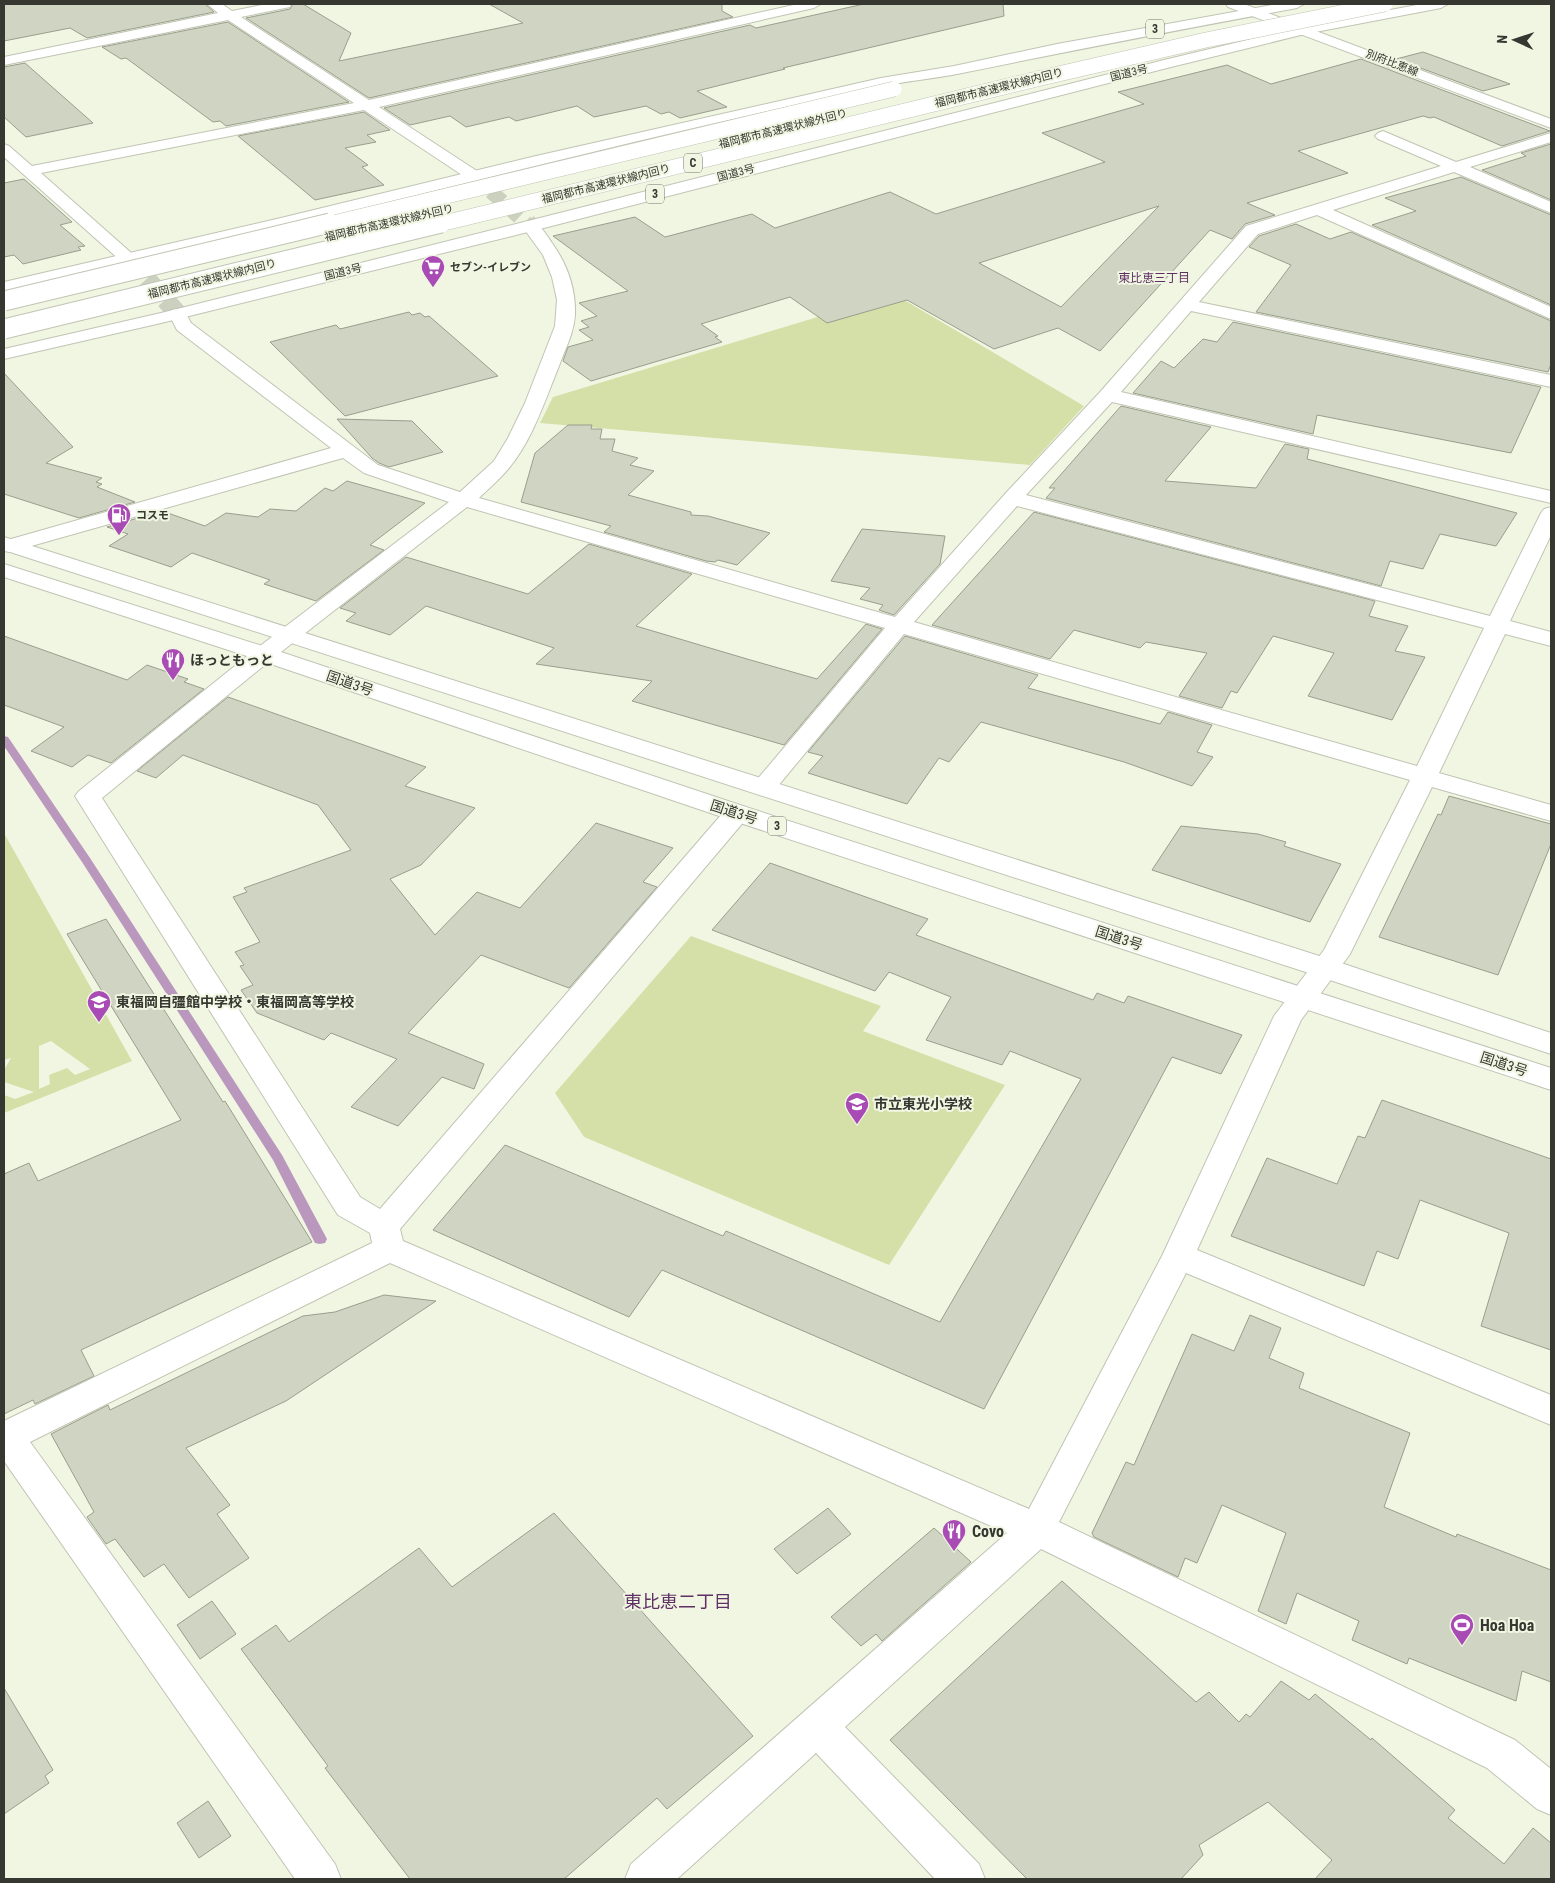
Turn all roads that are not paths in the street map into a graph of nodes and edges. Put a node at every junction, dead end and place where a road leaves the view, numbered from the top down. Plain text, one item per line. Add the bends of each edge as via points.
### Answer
1 (213, 4) edge
2 (285, 4) edge
3 (814, 4) edge
4 (1233, 4) edge
5 (1297, 4) edge
6 (1330, 4) edge
7 (1385, 4) edge
8 (1440, 4) edge
9 (1253, 11) junction
10 (230, 15) junction
11 (1305, 30) junction
12 (4, 60) edge
13 (1164, 64) junction
14 (954, 70) junction
15 (367, 105) junction
16 (1551, 124) edge
17 (1383, 136) dead end
18 (1551, 137) edge
19 (4, 149) edge
20 (25, 168) junction
21 (1453, 168) junction
22 (4, 169) edge
23 (474, 176) junction
24 (1551, 208) edge
25 (1320, 210) junction
26 (530, 226) junction
27 (128, 258) junction
28 (4, 287) edge
29 (4, 301) edge
30 (1188, 305) junction
31 (1551, 314) edge
32 (4, 316) edge
33 (169, 316) junction
34 (4, 329) edge
35 (4, 339) edge
36 (4, 354) edge
37 (4, 361) edge
38 (1551, 381) edge
39 (1108, 395) junction
40 (348, 450) junction
41 (1551, 497) edge
42 (1012, 498) junction
43 (464, 500) junction
44 (1551, 513) edge
45 (6, 553) edge
46 (900, 625) junction
47 (1498, 626) junction
48 (290, 634) junction
49 (1551, 639) edge
50 (264, 654) junction
51 (1425, 776) junction
52 (764, 787) junction
53 (737, 813) junction
54 (1551, 813) edge
55 (1331, 961) junction
56 (1302, 998) junction
57 (1551, 1044) edge
58 (1551, 1080) edge
59 (387, 1237) junction
60 (1178, 1256) junction
61 (1551, 1410) edge
62 (5, 1437) edge
63 (1037, 1529) junction
64 (817, 1726) junction
65 (1551, 1794) edge
66 (320, 1879) edge
67 (646, 1879) edge
68 (964, 1879) edge

1 - 10 main road
2 - 10 main road
3 - 15 main road
4 - 9 main road, 別府比恵線
5 - 9 main road, 3
6 - 32 main road, 福岡都市高速環状線外回り / C via 1008,74
7 - 34 main road, 福岡都市高速環状線内回り / C, bridge via 1041,78
8 - 11 main road, 国道3号 / 3
9 - 11 main road, 別府比恵線
9 - 14 main road, 3
10 - 12 main road
10 - 15 main road
11 - 13 main road, 国道3号 / 3
11 - 16 main road, 別府比恵線
13 - 26 main road, 国道3号 / 3
13 - 35 main road via 1060,80 979,99 331,262
14 - 23 main road, 3 via 881,82
14 - 29 main road, bridge via 894,90
15 - 20 main road
15 - 23 main road
17 - 21 main road
18 - 21 main road
19 - 20 main road
20 - 22 main road
20 - 27 main road
21 - 24 main road
21 - 25 main road
23 - 27 main road, 3
25 - 30 main road via 1252,230
25 - 31 main road
26 - 33 main road, 国道3号 / 3
26 - 43 main road via 558,267 566,311 565,328 513,448 493,474
27 - 28 main road, 3
30 - 38 main road
30 - 39 main road
33 - 36 main road, 国道3号 / 3
33 - 37 main road
33 - 40 main road
39 - 41 main road
39 - 42 main road
40 - 43 main road via 371,468
40 - 45 main road
42 - 46 main road
42 - 47 main road
43 - 46 main road
43 - 48 main road
44 - 47 main road
45 - 48 main road, 国道3号
45 - 50 main road, 国道3号 / 3
46 - 51 main road
46 - 52 main road
47 - 49 main road
47 - 51 main road
48 - 50 main road
48 - 52 main road, 国道3号
50 - 53 main road, 国道3号 / 3
50 - 59 main road via 88,796 349,1206
51 - 54 main road
51 - 55 main road
52 - 55 main road, 国道3号
53 - 56 main road, 国道3号 / 3
53 - 59 main road
55 - 56 main road
55 - 57 main road, 国道3号
56 - 58 main road, 国道3号 / 3
56 - 60 main road via 1288,1016
59 - 62 main road
59 - 63 main road
60 - 61 main road
60 - 63 main road
62 - 66 main road
63 - 64 main road
63 - 65 main road via 1501,1754
64 - 67 main road
64 - 68 main road

